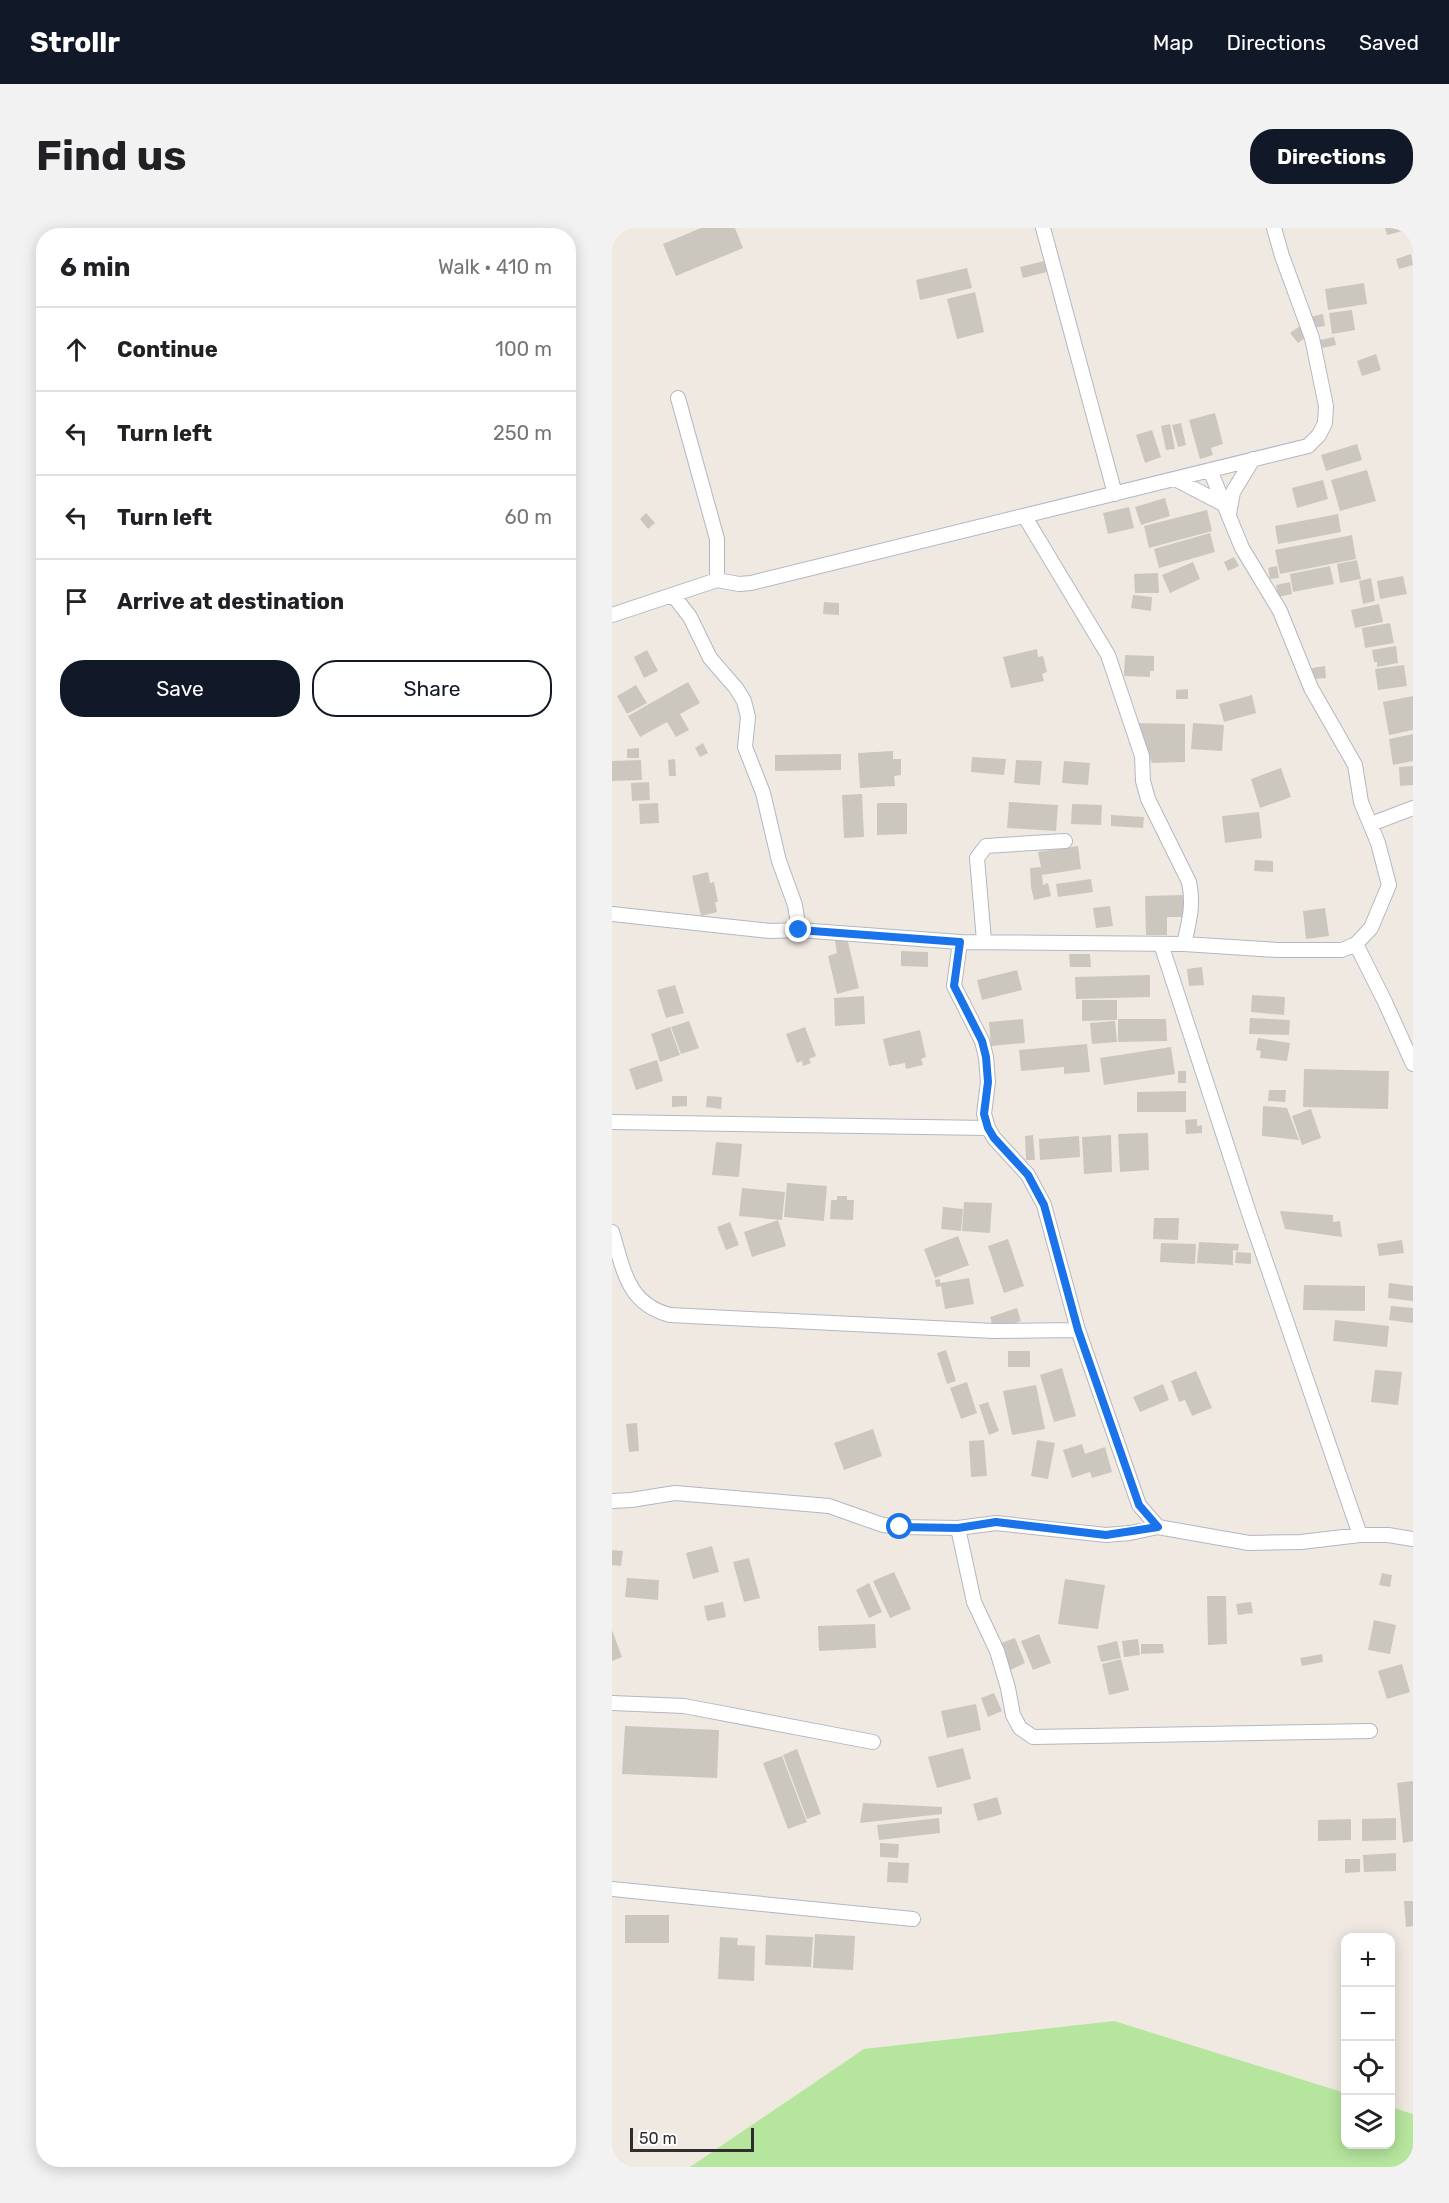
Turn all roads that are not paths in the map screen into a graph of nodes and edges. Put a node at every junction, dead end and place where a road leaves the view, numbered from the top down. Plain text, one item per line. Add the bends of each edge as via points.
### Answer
1 (1043, 228) edge
2 (1274, 228) edge
3 (678, 398) dead end
4 (1253, 459) junction
5 (1210, 470) junction
6 (1175, 479) junction
7 (1115, 494) junction
8 (1227, 510) junction
9 (1025, 517) junction
10 (717, 580) junction
11 (673, 595) junction
12 (612, 615) edge
13 (1413, 808) edge
14 (1371, 824) junction
15 (1065, 841) dead end
16 (612, 914) edge
17 (799, 930) junction
18 (984, 941) junction
19 (960, 942) junction
20 (1161, 944) junction
21 (1184, 944) junction
22 (1356, 944) junction
23 (1413, 1064) edge
24 (612, 1122) edge
25 (988, 1128) junction
26 (612, 1232) edge
27 (1078, 1330) junction
28 (612, 1501) edge
29 (1158, 1527) junction
30 (958, 1528) junction
31 (1360, 1535) junction
32 (1413, 1539) edge
33 (612, 1703) edge
34 (1370, 1731) dead end
35 (873, 1742) dead end
36 (612, 1889) edge
37 (913, 1919) dead end

1 - 7 street
2 - 4 street via 1312,338 1326,406 1325,423 1308,446
3 - 10 street via 717,539
4 - 5 street
4 - 8 street
5 - 6 street
5 - 8 street
6 - 7 street
6 - 8 street
7 - 9 street
8 - 14 street via 1242,548 1280,611 1311,688 1355,765 1361,802
9 - 10 street via 751,583
9 - 21 street via 1108,655 1142,756 1148,799 1189,882 1192,912
10 - 11 street
11 - 12 street
11 - 17 street via 690,617 710,658 744,701 748,717 745,747 763,794
13 - 14 street
14 - 22 street via 1389,885 1371,928
15 - 18 street via 986,846 981,851 977,858
16 - 17 street via 770,931
17 - 19 street
18 - 19 street
18 - 20 street
19 - 25 street via 954,986 986,1057 984,1114
20 - 21 street
20 - 31 street
21 - 22 street via 1278,950 1342,950
22 - 23 street
24 - 25 street
25 - 27 street via 1028,1175 1044,1205
26 - 27 street via 629,1286 642,1302 670,1316 994,1331
27 - 29 street via 1139,1505
28 - 30 street via 675,1493 829,1506 900,1527
29 - 30 street via 1106,1535 996,1522
29 - 31 street via 1249,1543
30 - 34 street via 974,1602 997,1652 1013,1715 1020,1728 1033,1737
31 - 32 street
33 - 35 street via 684,1706
36 - 37 street

